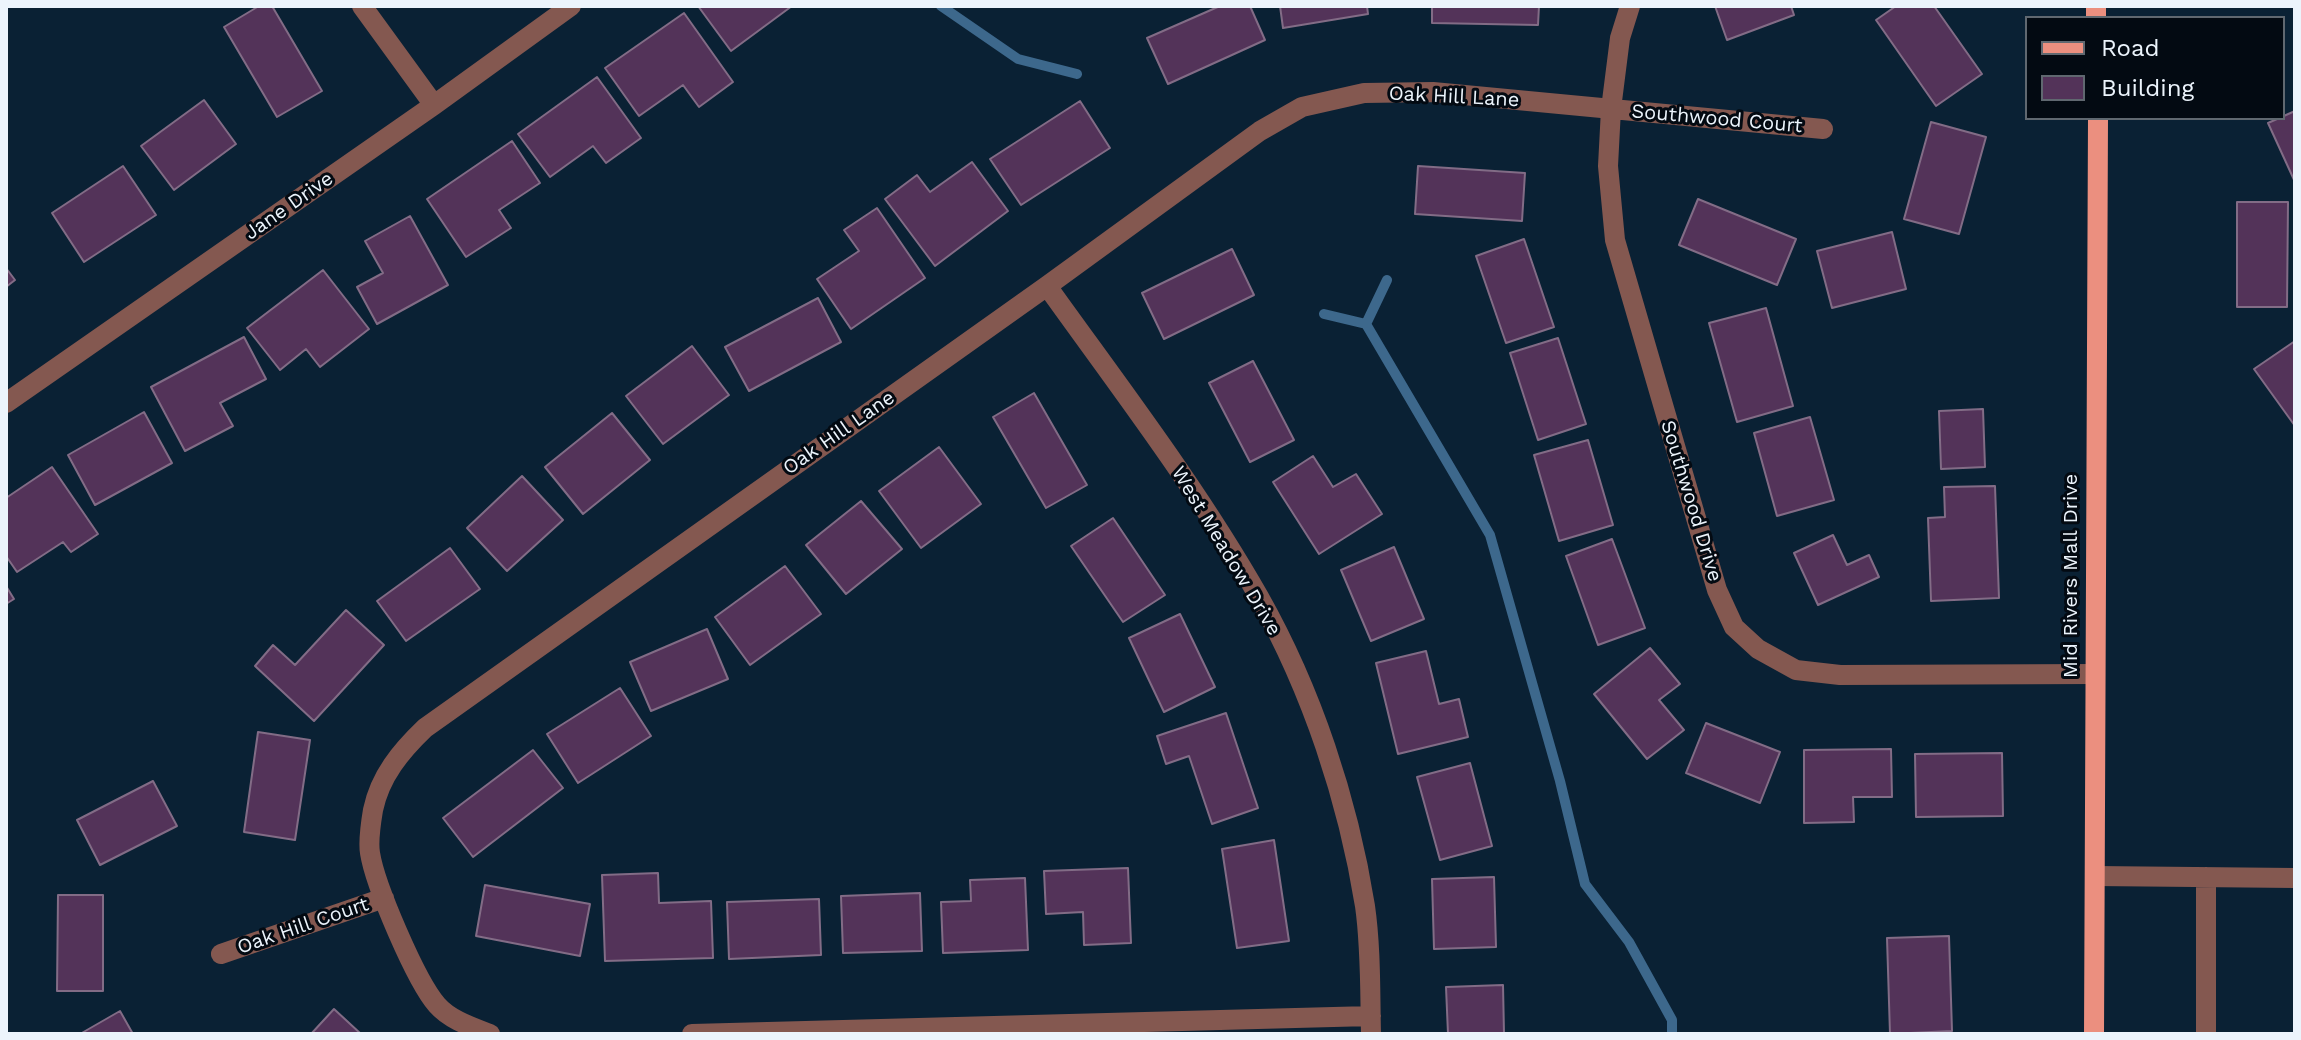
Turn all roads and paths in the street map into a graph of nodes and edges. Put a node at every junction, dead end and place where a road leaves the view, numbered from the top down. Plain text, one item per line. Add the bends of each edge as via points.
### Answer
1 (362, 6) edge
2 (571, 6) edge
3 (1630, 6) edge
4 (434, 105) junction
5 (1611, 109) junction
6 (2098, 120) edge
7 (1823, 129) dead end
8 (1047, 286) junction
9 (6, 403) edge
10 (2095, 674) junction
11 (2095, 876) junction
12 (2206, 877) junction
13 (2295, 878) edge
14 (384, 898) junction
15 (221, 954) dead end
16 (1371, 1025) edge
17 (490, 1034) edge
18 (692, 1034) edge
19 (2094, 1034) edge
20 (2206, 1034) edge

1 - 4 street
2 - 4 street, Jane Drive
3 - 5 street, Southwood Drive via 1620,38
4 - 9 street, Jane Drive
5 - 7 street, Southwood Court
5 - 8 street, Oak Hill Lane via 1433,92 1364,93 1302,107 1260,131
5 - 10 street, Southwood Drive via 1608,166 1615,240 1717,590 1734,627 1758,649 1796,670 1840,675
6 - 10 main road, Mid Rivers Mall Drive
8 - 14 street, Oak Hill Lane via 425,728 400,752 373,810 370,852
8 - 16 street, West Meadow Drive via 1197,497 1260,599 1319,727 1365,908
10 - 11 main road, Mid Rivers Mall Drive
11 - 12 street
11 - 19 main road, Mid Rivers Mall Drive
12 - 13 street
12 - 20 street
14 - 15 street, Oak Hill Court
14 - 17 street, Oak Hill Lane via 416,973 437,1005
16 - 18 street

